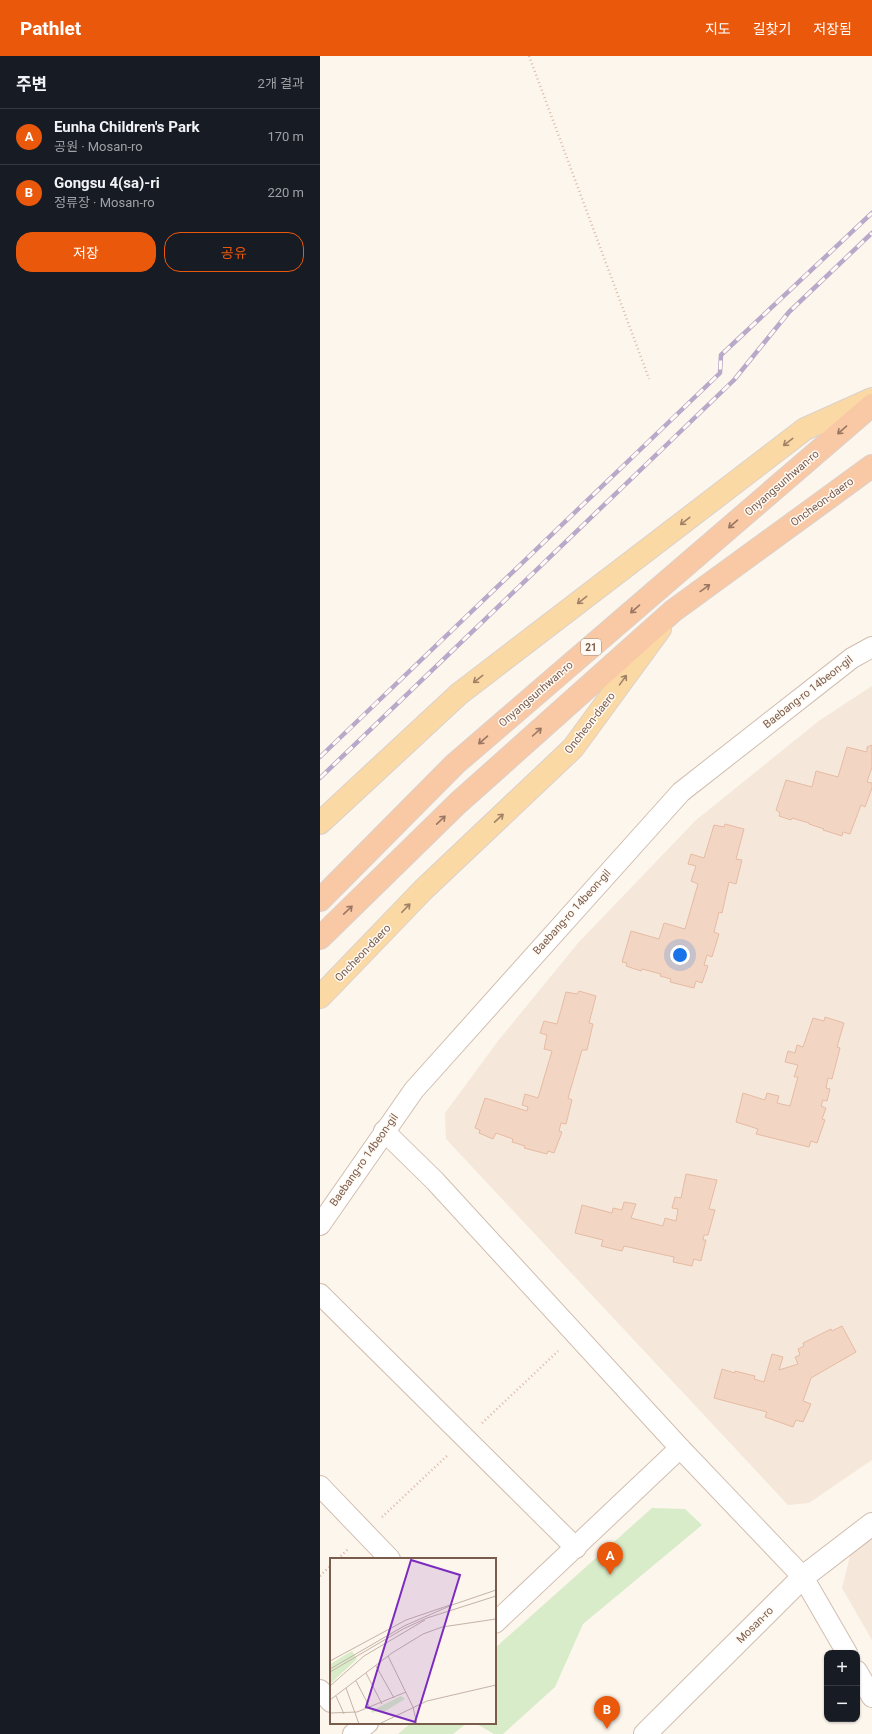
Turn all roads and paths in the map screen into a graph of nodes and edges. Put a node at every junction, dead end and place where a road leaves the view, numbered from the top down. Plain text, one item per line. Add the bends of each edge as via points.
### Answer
1 (529, 56) edge
2 (649, 380) dead end
3 (872, 399) edge
4 (872, 405) edge
5 (872, 466) edge
6 (673, 611) junction
7 (872, 646) edge
8 (320, 823) edge
9 (320, 900) edge
10 (320, 938) edge
11 (320, 997) edge
12 (384, 1131) junction
13 (320, 1225) edge
14 (320, 1294) edge
15 (680, 1448) junction
16 (320, 1486) edge
17 (872, 1524) edge
18 (576, 1548) junction
19 (389, 1558) edge
20 (330, 1566) edge
21 (320, 1576) edge
22 (803, 1577) junction
23 (496, 1622) edge
24 (845, 1650) edge
25 (860, 1675) edge
26 (320, 1690) edge
27 (872, 1697) edge
28 (330, 1701) edge
29 (646, 1734) edge

1 - 2 path
3 -> 8 main road via 805,429 534,636 459,694
4 -> 9 highway, Onyangsunhwan-ro / 21 via 455,764
6 -> 5 highway, Oncheon-daero / 21
10 -> 6 highway, 21 via 458,803
11 -> 6 main road, Oncheon-daero via 424,890 573,748
7 - 12 street, Baebang-ro 14beon-gil via 852,658 680,792 414,1090
12 - 13 street, Baebang-ro 14beon-gil
12 - 15 street via 435,1181
14 - 18 street
15 - 18 street
15 - 22 street
16 - 19 street
17 - 22 street, Mosan-ro
18 - 23 street
20 - 21 path
22 - 24 street
22 - 29 street, Mosan-ro
25 - 27 street
26 - 28 street

